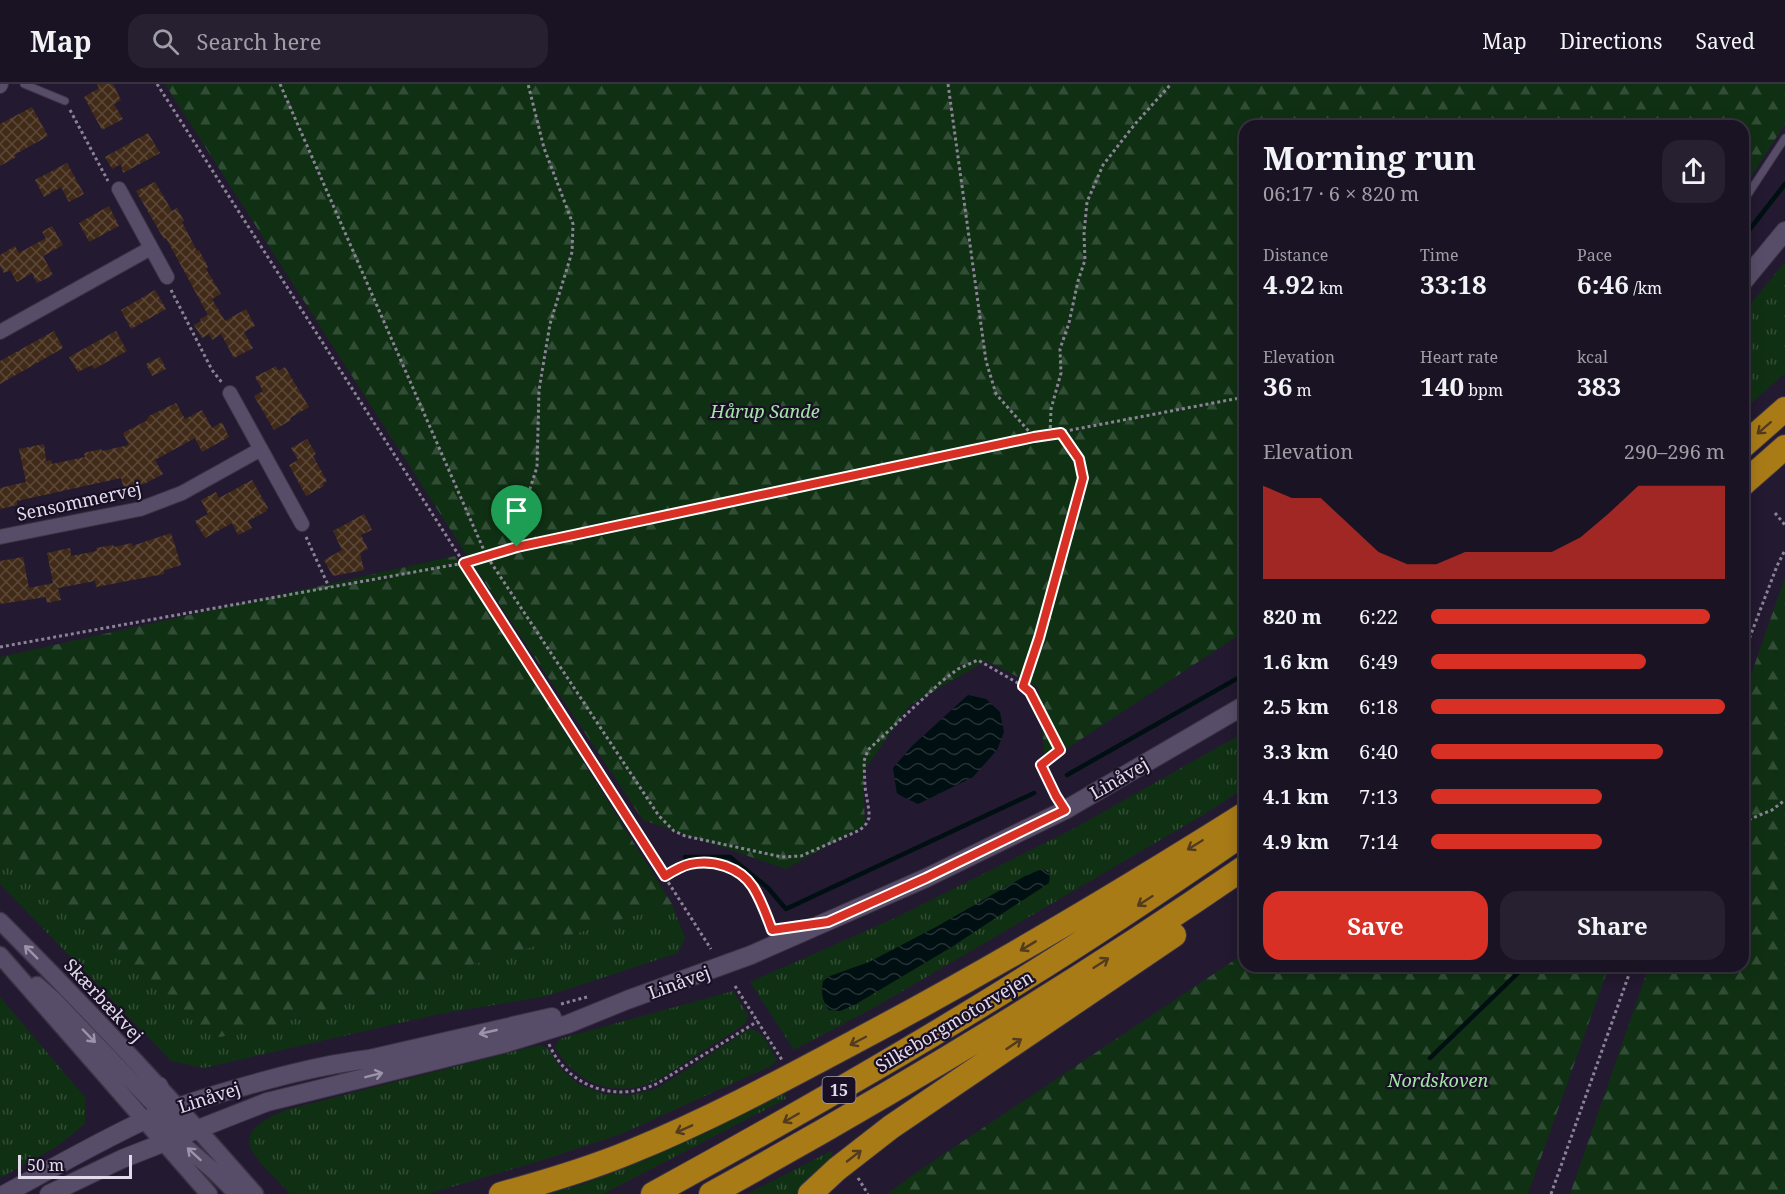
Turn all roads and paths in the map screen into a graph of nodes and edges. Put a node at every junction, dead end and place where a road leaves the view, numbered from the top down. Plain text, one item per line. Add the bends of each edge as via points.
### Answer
1 (24, 84) edge
2 (157, 84) edge
3 (280, 84) edge
4 (528, 84) edge
5 (948, 84) edge
6 (1171, 84) edge
7 (65, 101) joint
8 (1785, 138) edge
9 (119, 189) joint
10 (1749, 193) edge
11 (1785, 231) edge
12 (151, 248) junction
13 (1749, 275) edge
14 (167, 277) joint
15 (0, 333) edge
16 (230, 393) joint
17 (1239, 398) edge
18 (1785, 409) edge
19 (1061, 433) junction
20 (1050, 434) junction
21 (1034, 437) junction
22 (1749, 441) edge
23 (1785, 447) edge
24 (261, 448) junction
25 (1749, 479) edge
26 (1775, 513) dead end
27 (302, 524) joint
28 (1785, 525) edge
29 (0, 537) edge
30 (517, 547) junction
31 (1785, 550) edge
32 (486, 555) junction
33 (464, 563) junction
34 (329, 587) junction
35 (1749, 639) edge
36 (0, 647) edge
37 (1023, 686) junction
38 (1239, 708) edge
39 (1060, 750) joint
40 (1785, 800) edge
41 (1065, 810) junction
42 (1239, 818) edge
43 (1749, 820) edge
44 (1239, 836) edge
45 (1239, 871) edge
46 (665, 876) junction
47 (1239, 890) edge
48 (0, 921) edge
49 (772, 930) dead end
50 (711, 949) dead end
51 (717, 952) dead end
52 (0, 954) edge
53 (706, 956) dead end
54 (1630, 972) edge
55 (735, 986) dead end
56 (595, 995) dead end
57 (627, 1000) junction
58 (551, 1006) dead end
59 (758, 1021) junction
60 (547, 1040) dead end
61 (783, 1061) dead end
62 (159, 1086) joint
63 (170, 1125) junction
64 (857, 1176) dead end
65 (5, 1194) edge
66 (37, 1194) edge
67 (49, 1194) edge
68 (208, 1194) edge
69 (237, 1194) edge
70 (255, 1194) edge
71 (501, 1194) edge
72 (653, 1194) edge
73 (711, 1194) edge
74 (810, 1194) edge
75 (868, 1194) edge
76 (1551, 1194) edge

1 - 7 lane
2 - 33 path
3 - 32 path
4 - 30 path via 544,148 573,224 572,252 550,324 539,390 537,467 515,535
5 - 21 path via 986,361 996,394
6 - 20 path via 1103,165 1086,202 1085,260 1060,349 1061,373 1051,409
7 - 9 path via 107,180
8 - 10 lane
9 - 12 street
11 - 13 main road
12 - 14 street
12 - 15 street
14 - 16 path via 212,370
16 - 24 street
17 - 19 path
18 -> 22 highway
19 - 20 path
19 - 37 path via 1079,459 1083,478
20 - 21 path
21 - 30 path
23 - 25 highway
24 - 27 street
24 - 29 street, Sensommervej via 182,493 140,509
26 - 28 path
27 - 34 path
30 - 32 path
31 - 35 path
32 - 33 path
32 - 37 path via 659,816 674,831 686,836 782,857 801,856 850,835 867,824 869,818 864,778 868,750 942,681 978,660
33 - 34 path
33 - 46 path
34 - 36 path
37 - 39 path via 1030,692
38 - 41 main road, Linåvej
39 - 41 lane via 1041,765
40 - 43 path
41 - 57 main road, Linåvej via 819,926
42 -> 71 highway via 956,988 753,1096 629,1153
44 -> 72 highway, Silkeborgmotorvejen / 15 via 1021,981 812,1106
73 -> 45 highway, Silkeborgmotorvejen / 15 via 1026,1011
46 - 49 path via 697,863 731,868 752,886
46 - 50 path
74 -> 47 highway via 891,1127
62 -> 48 street, Skærbækvej
51 - 53 path
52 -> 63 street via 54,1000
54 - 76 path
55 - 59 path
56 - 58 path
63 -> 57 main road, Linåvej via 516,1040
57 -> 63 main road, Linåvej via 369,1059 344,1070 257,1092
59 - 60 path via 658,1083 626,1093 592,1088 578,1080 559,1062
59 - 61 path
62 - 63 main road
63 - 65 main road via 86,1150
63 - 66 main road via 139,1136
63 - 67 main road via 122,1159
63 - 68 street
69 -> 63 street
63 - 70 street
64 - 75 path

